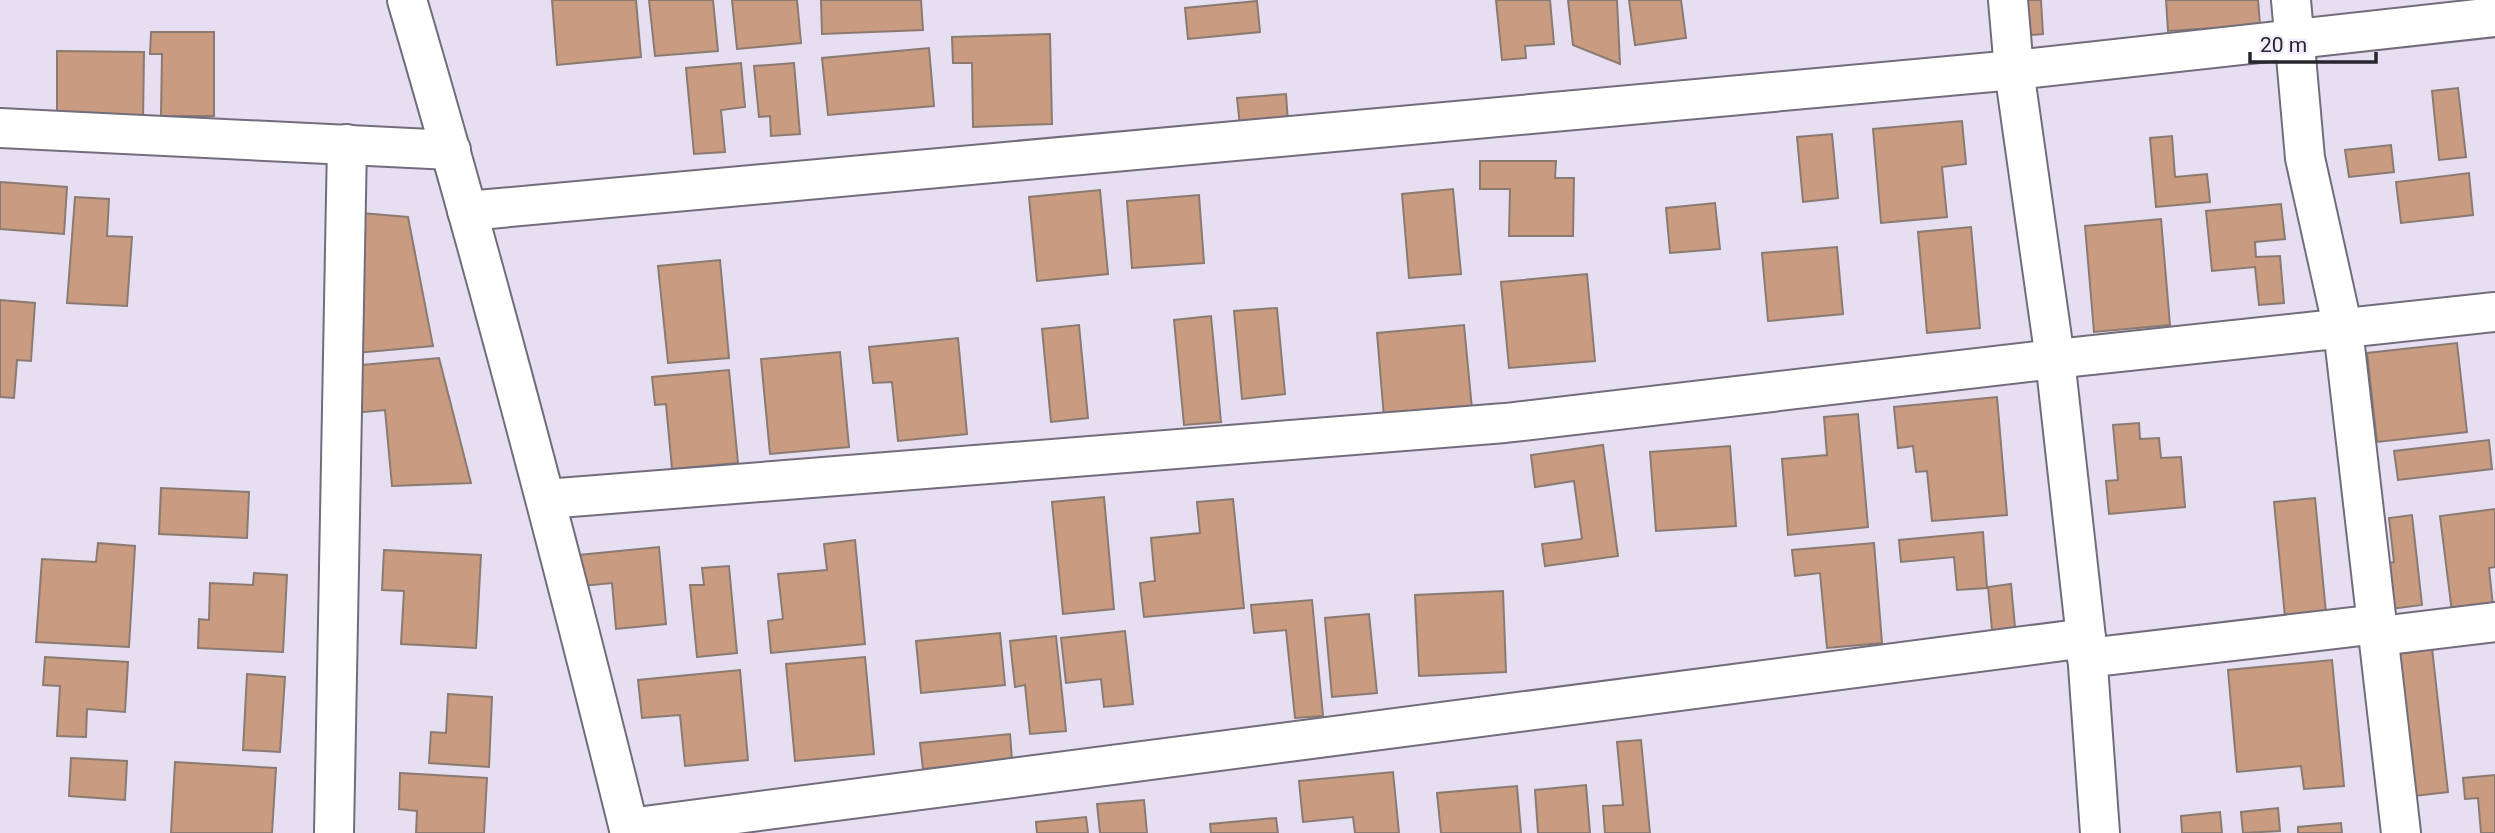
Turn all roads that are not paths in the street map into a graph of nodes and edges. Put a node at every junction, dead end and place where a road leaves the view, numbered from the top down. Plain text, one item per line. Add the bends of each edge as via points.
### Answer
1 (407, 0) edge
2 (2008, 0) edge
3 (2291, 0) edge
4 (2495, 17) edge
5 (2293, 38) junction
6 (2014, 70) junction
7 (0, 128) edge
8 (347, 144) junction
9 (451, 150) junction
10 (467, 211) junction
11 (2495, 312) edge
12 (2343, 329) junction
13 (2055, 359) junction
14 (546, 499) junction
15 (2495, 622) edge
16 (2379, 630) junction
17 (2087, 648) junction
18 (629, 830) edge
19 (334, 833) edge
20 (2100, 833) edge
21 (2401, 833) edge

1 - 9 street
2 - 6 street
3 - 5 street
4 - 5 street
5 - 6 street
5 - 12 street via 2305,158
6 - 10 street
6 - 13 street
7 - 8 street
8 - 9 street
8 - 19 street
9 - 10 street
10 - 14 street
11 - 12 street
12 - 13 street
12 - 16 street
13 - 14 street via 1506,423
13 - 17 street
14 - 18 street
15 - 16 street
16 - 17 street
16 - 21 street
17 - 18 street
17 - 20 street

